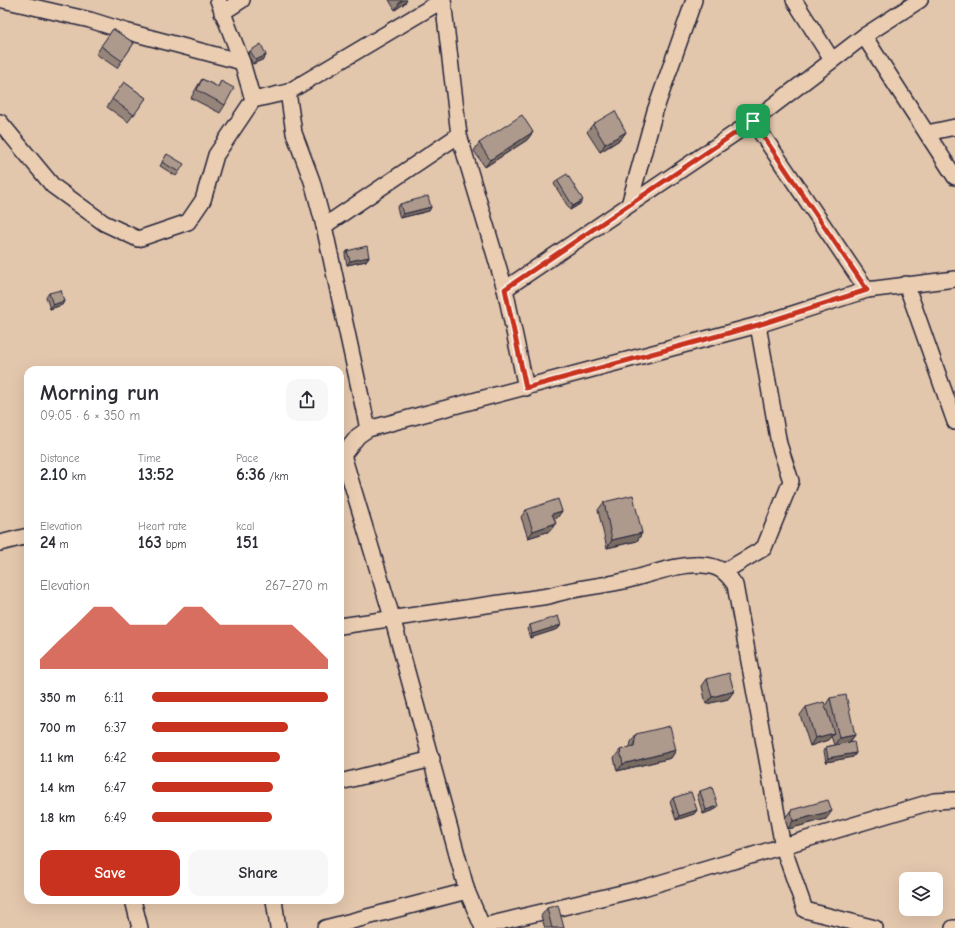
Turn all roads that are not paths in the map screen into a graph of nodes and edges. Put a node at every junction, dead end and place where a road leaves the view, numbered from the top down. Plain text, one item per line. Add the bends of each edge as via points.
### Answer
1 (3, 0) edge
2 (242, 0) edge
3 (443, 0) edge
4 (694, 0) edge
5 (794, 0) edge
6 (920, 0) edge
7 (220, 6) edge
8 (864, 36) junction
9 (832, 60) junction
10 (242, 62) junction
11 (288, 92) junction
12 (253, 100) junction
13 (753, 121) junction
14 (0, 122) edge
15 (955, 127) edge
16 (927, 133) junction
17 (459, 135) junction
18 (955, 177) edge
19 (628, 205) junction
20 (324, 226) junction
21 (955, 279) edge
22 (906, 284) junction
23 (505, 289) junction
24 (867, 290) junction
25 (758, 325) junction
26 (526, 388) junction
27 (955, 422) edge
28 (368, 429) junction
29 (344, 453) edge
30 (344, 461) edge
31 (24, 537) edge
32 (0, 543) edge
33 (725, 572) junction
34 (392, 617) junction
35 (344, 625) edge
36 (432, 759) junction
37 (344, 781) edge
38 (955, 800) edge
39 (783, 847) junction
40 (467, 890) junction
41 (134, 904) edge
42 (275, 904) edge
43 (483, 927) edge
44 (140, 928) edge
45 (278, 928) edge
46 (326, 928) edge
47 (875, 928) edge

1 - 10 street via 90,20
2 - 7 street
3 - 11 street
3 - 17 street
4 - 19 street via 654,111
5 - 9 street
6 - 8 street
7 - 10 street
8 - 9 street
8 - 16 street
9 - 13 street
10 - 12 street
11 - 12 street
11 - 20 street via 294,133 312,181
12 - 14 street via 216,155 203,200 188,222 138,239 104,223 53,186
13 - 19 street
13 - 24 street
15 - 16 street
16 - 18 street
17 - 20 street
17 - 23 street
19 - 23 street
20 - 28 street
21 - 22 street
22 - 24 street
22 - 27 street
23 - 26 street
24 - 25 street
25 - 26 street
25 - 33 street via 779,444 791,481 764,548
26 - 28 street
28 - 29 street via 358,436
30 - 34 street
31 - 32 street
33 - 34 street via 704,565 685,566 549,596
33 - 39 street via 735,585
34 - 35 street
34 - 36 street
36 - 37 street
36 - 40 street
38 - 39 street via 934,802
39 - 43 street via 642,888
39 - 47 street via 805,910
40 - 43 street
40 - 46 street
41 - 44 street
42 - 45 street

